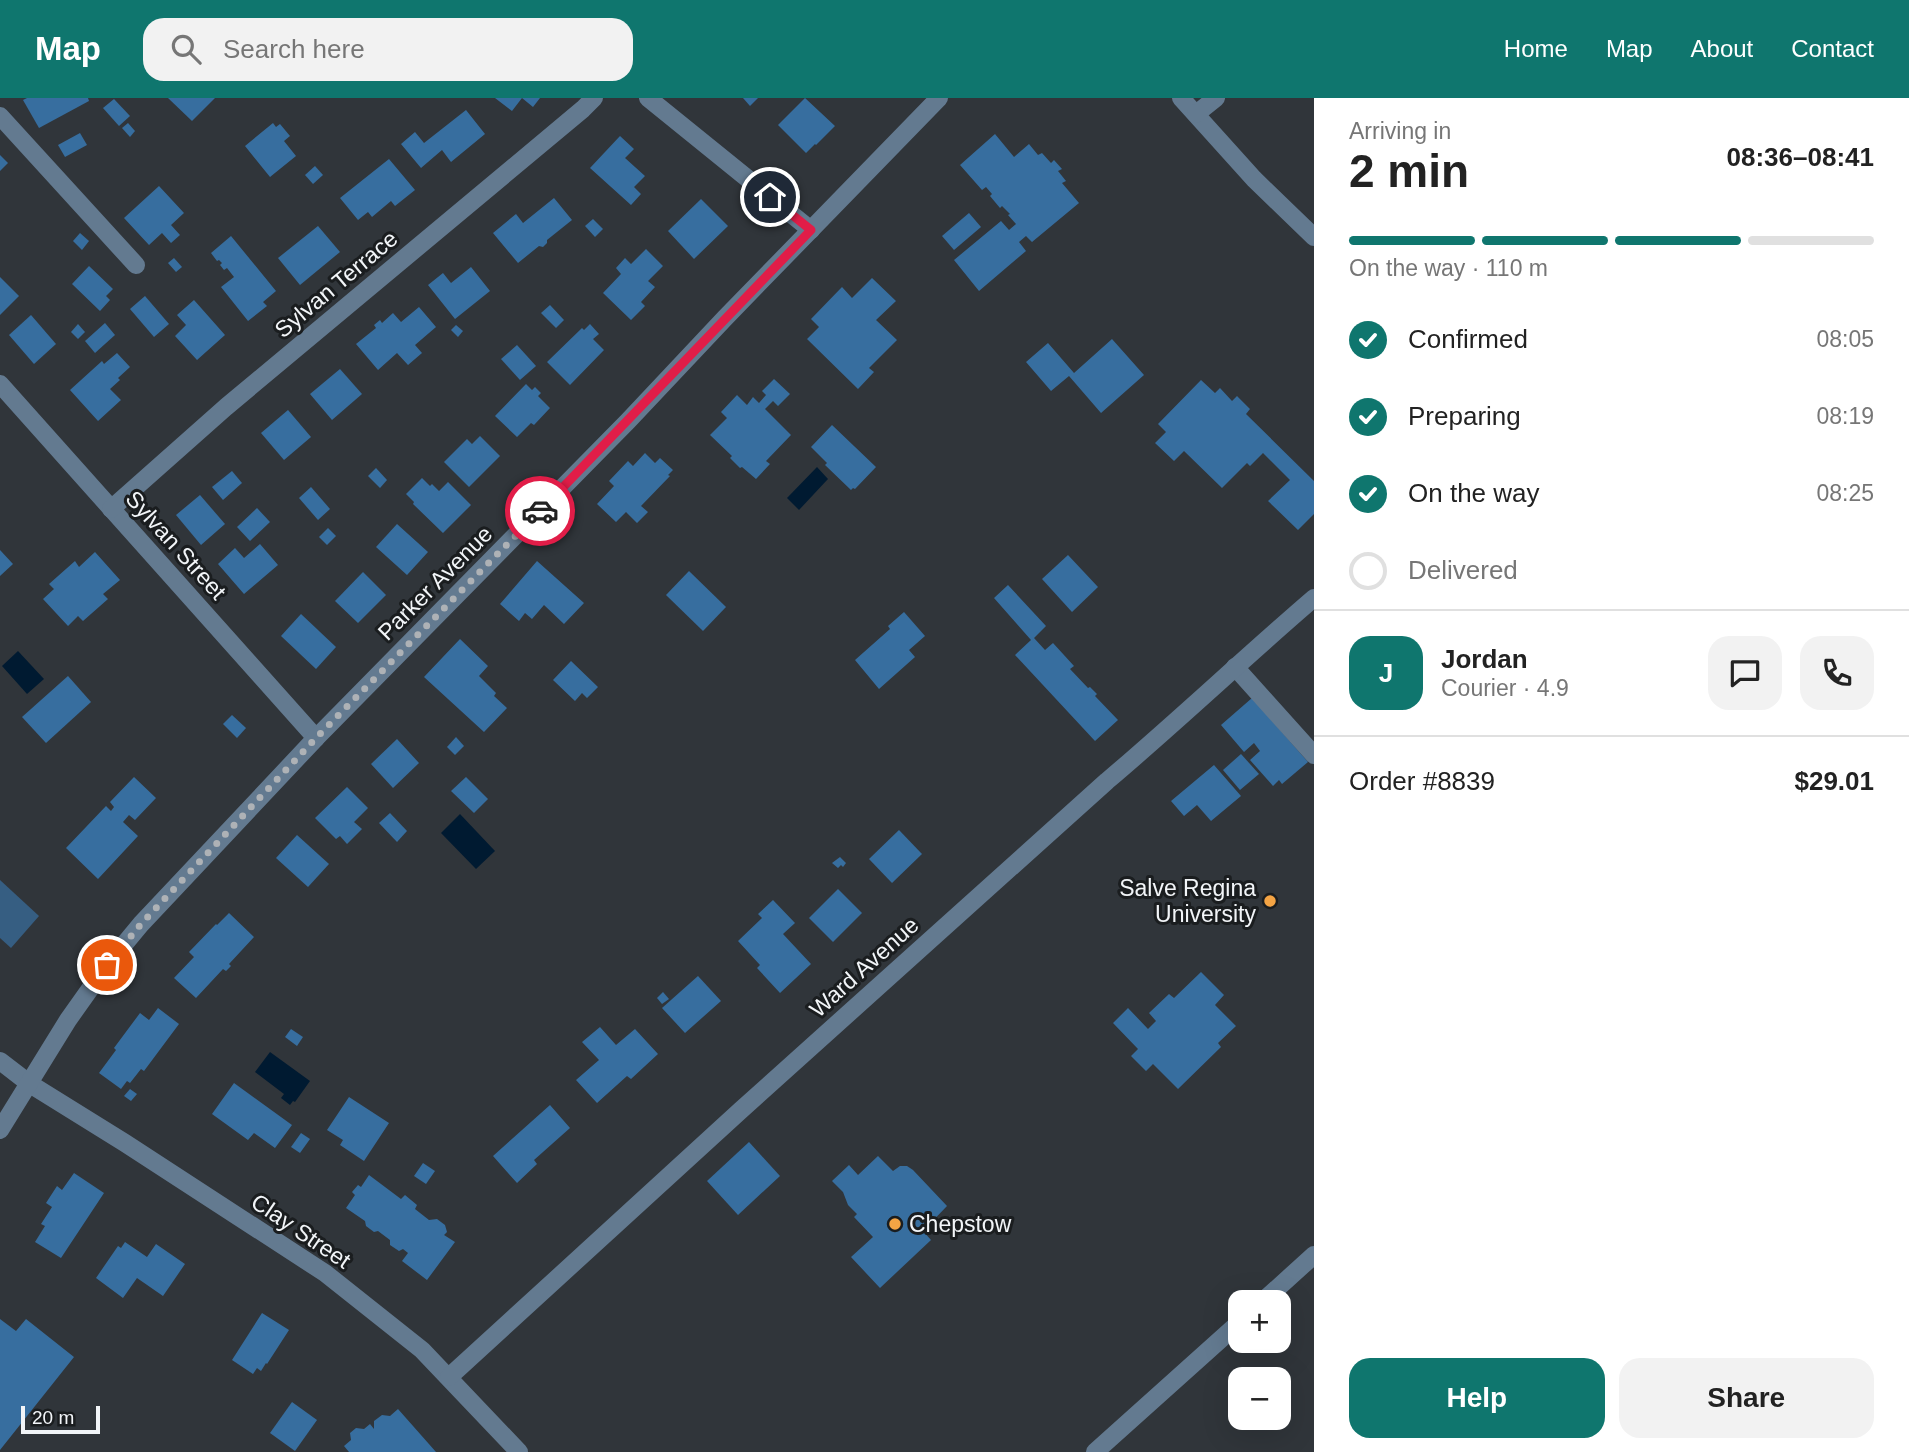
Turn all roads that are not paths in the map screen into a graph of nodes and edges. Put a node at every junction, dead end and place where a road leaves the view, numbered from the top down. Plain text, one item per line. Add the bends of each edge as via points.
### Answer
1 (594, 98) edge
2 (648, 98) edge
3 (939, 98) edge
4 (1181, 98) edge
5 (1216, 98) edge
6 (1196, 114) junction
7 (0, 116) edge
8 (811, 230) junction
9 (1314, 237) edge
10 (136, 265) dead end
11 (0, 384) edge
12 (111, 509) junction
13 (1314, 598) edge
14 (1235, 667) junction
15 (316, 738) junction
16 (1314, 755) edge
17 (0, 1061) edge
18 (30, 1084) junction
19 (0, 1130) edge
20 (1314, 1255) edge
21 (1275, 1290) edge
22 (1228, 1333) edge
23 (449, 1377) junction
24 (519, 1452) edge
25 (1095, 1452) edge

1 - 12 street, Sylvan Terrace
2 - 8 street
3 - 8 street, Parker Avenue
4 - 6 street
5 - 6 street
6 - 9 street
7 - 10 street
8 - 15 street, Parker Avenue
11 - 12 street, Sylvan Street
12 - 15 street, Sylvan Street
13 - 14 street, Ward Avenue
14 - 16 street
14 - 23 street, Ward Avenue
15 - 18 street, Parker Avenue via 115,954
17 - 18 street, Clay Street
18 - 19 street, Parker Avenue
18 - 23 street, Clay Street via 325,1273
20 - 21 street
22 - 25 street
23 - 24 street, Clay Street

